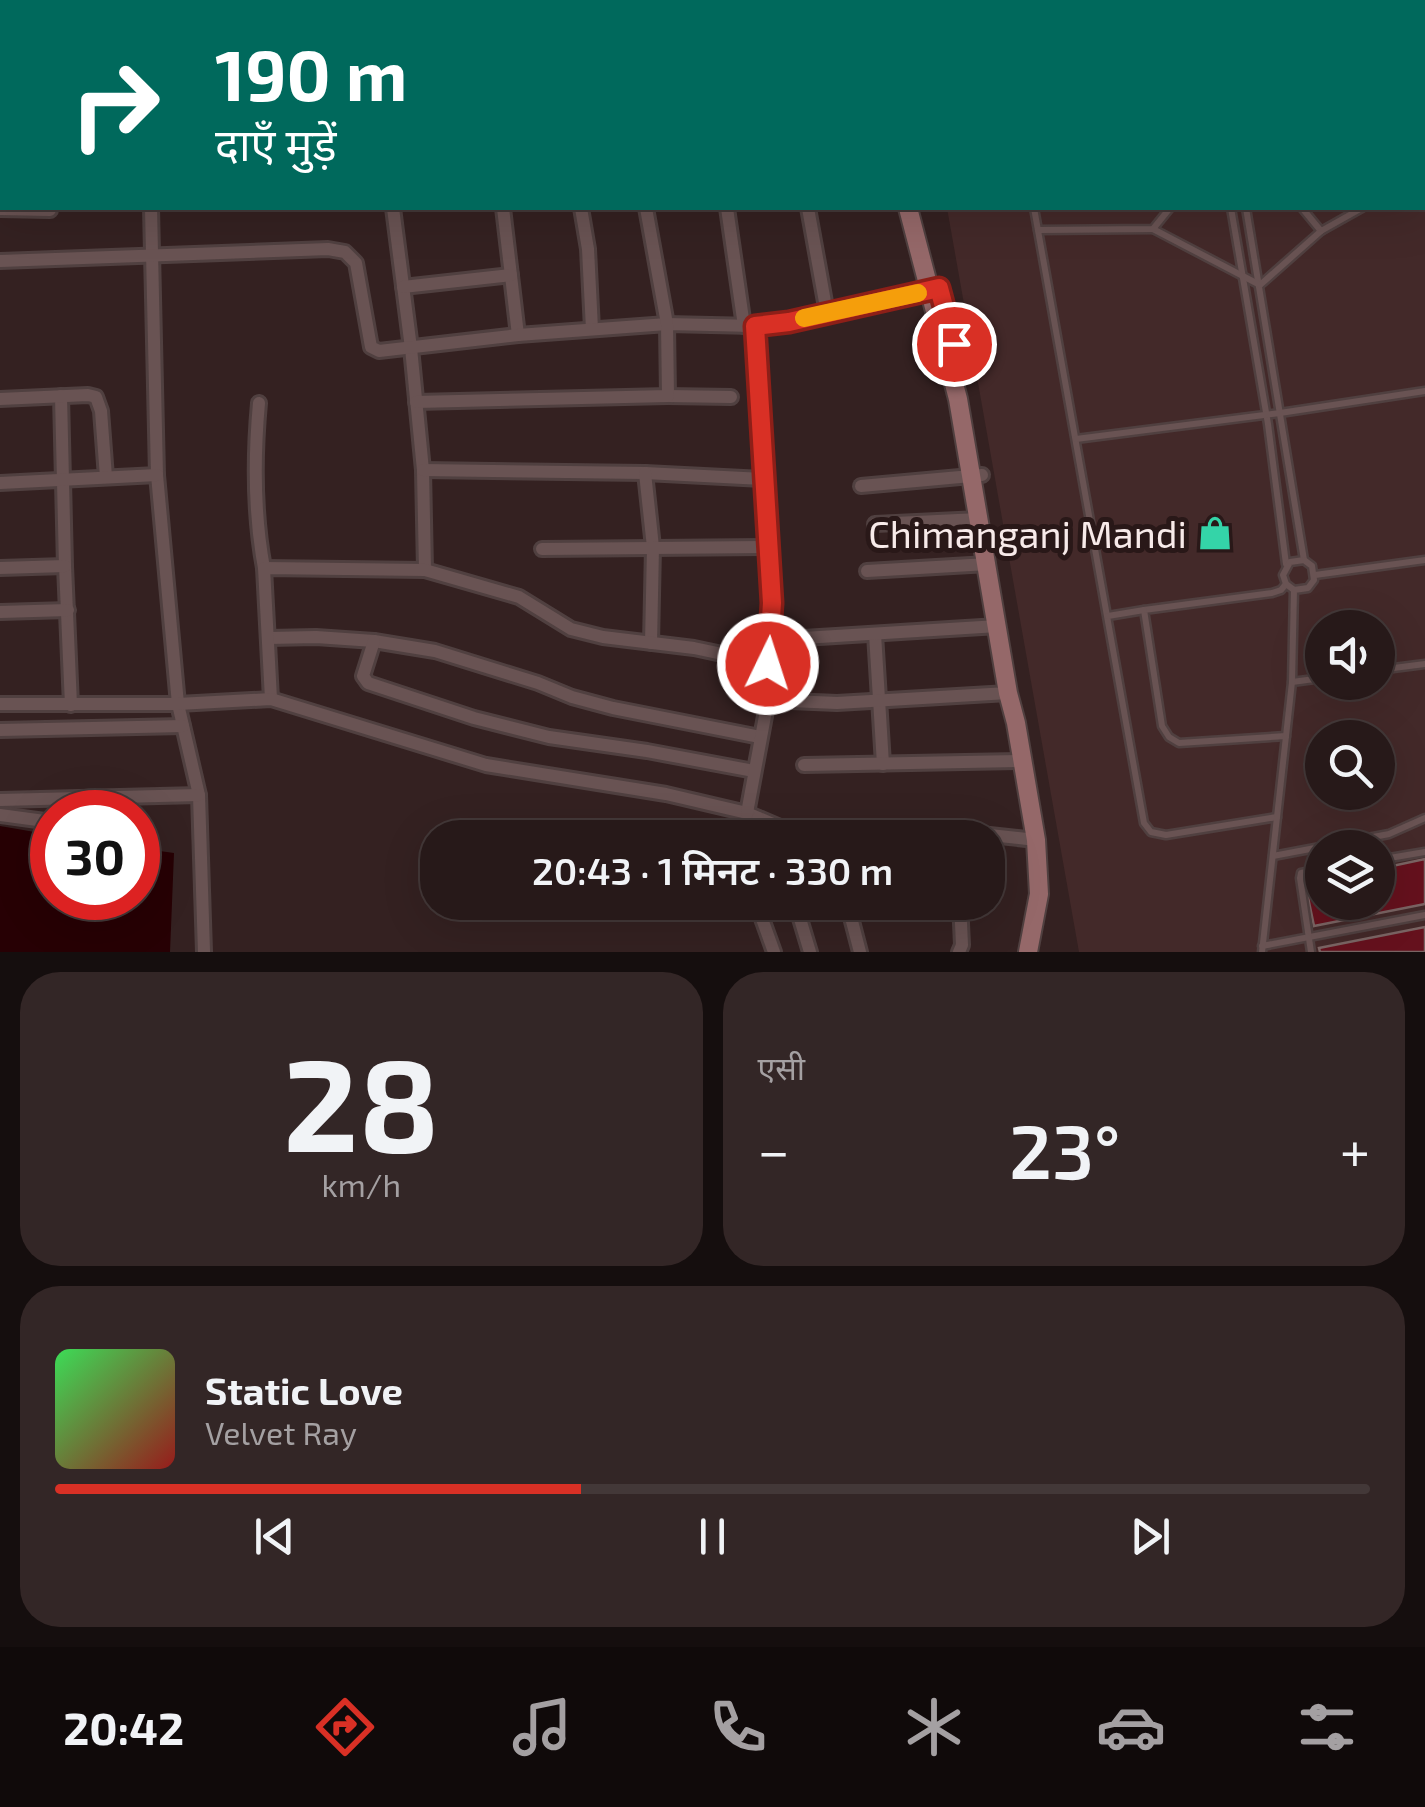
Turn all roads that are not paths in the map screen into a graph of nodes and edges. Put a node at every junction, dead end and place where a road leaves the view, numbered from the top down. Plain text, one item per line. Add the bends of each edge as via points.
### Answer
1 (152, 210) edge
2 (392, 210) edge
3 (502, 210) edge
4 (581, 210) edge
5 (646, 210) edge
6 (726, 210) edge
7 (808, 210) edge
8 (909, 210) edge
9 (918, 210) edge
10 (1034, 210) edge
11 (1168, 210) edge
12 (1231, 210) edge
13 (1246, 210) edge
14 (1304, 210) edge
15 (1359, 210) edge
16 (1153, 229) junction
17 (1038, 230) junction
18 (1322, 231) junction
19 (152, 256) junction
20 (0, 261) edge
21 (511, 276) junction
22 (1242, 276) junction
23 (1260, 285) junction
24 (403, 286) junction
25 (934, 289) junction
26 (828, 312) junction
27 (667, 324) junction
28 (750, 326) junction
29 (592, 330) junction
30 (518, 335) junction
31 (410, 348) junction
32 (1425, 391) edge
33 (62, 396) junction
34 (668, 396) junction
35 (732, 396) dead end
36 (0, 399) edge
37 (416, 402) junction
38 (260, 403) dead end
39 (1280, 413) junction
40 (1266, 414) junction
41 (1076, 439) junction
42 (423, 470) junction
43 (645, 473) junction
44 (156, 475) junction
45 (976, 476) junction
46 (106, 477) junction
47 (763, 479) junction
48 (62, 480) junction
49 (0, 482) edge
50 (862, 486) dead end
51 (978, 519) junction
52 (875, 524) dead end
53 (653, 547) junction
54 (769, 547) junction
55 (542, 549) dead end
56 (1304, 560) junction
57 (1425, 560) edge
58 (988, 564) junction
59 (65, 566) junction
60 (1286, 566) junction
61 (0, 568) edge
62 (264, 568) junction
63 (424, 570) junction
64 (867, 571) dead end
65 (1315, 575) junction
66 (1286, 584) junction
67 (1294, 590) junction
68 (68, 610) junction
69 (1144, 610) junction
70 (0, 612) edge
71 (1108, 616) junction
72 (998, 626) junction
73 (875, 634) junction
74 (269, 638) junction
75 (770, 640) junction
76 (374, 642) junction
77 (651, 643) junction
78 (768, 664) junction
79 (1425, 664) edge
80 (1395, 668) edge
81 (1305, 680) edge
82 (1292, 682) junction
83 (1008, 693) junction
84 (271, 699) junction
85 (768, 700) junction
86 (879, 700) junction
87 (0, 704) edge
88 (71, 704) junction
89 (178, 704) junction
90 (1016, 723) junction
91 (184, 726) junction
92 (0, 730) edge
93 (1286, 736) junction
94 (760, 737) junction
95 (1022, 761) junction
96 (883, 764) junction
97 (804, 765) dead end
98 (754, 772) junction
99 (199, 795) junction
100 (0, 800) edge
101 (0, 815) edge
102 (753, 815) junction
103 (1278, 817) junction
104 (1425, 818) edge
105 (30, 819) edge
106 (753, 820) edge
107 (761, 820) edge
108 (1005, 838) edge
109 (1036, 840) junction
110 (1425, 852) edge
111 (1273, 856) junction
112 (1395, 857) edge
113 (1305, 872) edge
114 (1425, 915) edge
115 (1305, 916) edge
116 (762, 920) edge
117 (800, 920) edge
118 (852, 920) edge
119 (961, 920) edge
120 (1306, 920) edge
121 (1308, 938) junction
122 (1262, 949) edge
123 (204, 952) edge
124 (774, 952) edge
125 (810, 952) edge
126 (860, 952) edge
127 (959, 952) edge
128 (1028, 952) edge
129 (1311, 952) edge

1 - 19 street
2 - 24 street
3 - 21 street
4 - 29 street
5 - 27 street
6 - 28 street
7 - 26 street
8 - 25 street
9 - 25 street
10 - 17 lane
11 - 16 lane
12 - 22 lane
13 - 23 lane
14 - 18 lane
15 - 18 lane
16 - 17 lane
16 - 22 lane
17 - 41 lane
18 - 23 lane
19 - 20 street
19 - 31 street via 345,252 356,263 371,347
19 - 44 street
21 - 24 street
21 - 30 street
22 - 23 lane
22 - 40 lane
23 - 39 lane
24 - 31 street
25 - 26 street
25 - 45 street
26 - 28 street
27 - 28 street
27 - 29 street
27 - 34 street
28 - 47 street
29 - 30 street
30 - 31 street
31 - 37 street
32 - 39 lane
33 - 36 street
33 - 46 street via 88,395 100,404
33 - 48 street
34 - 35 street
34 - 37 street
37 - 42 street
38 - 62 street via 254,455
39 - 40 lane
39 - 56 lane
40 - 41 lane
40 - 60 lane
41 - 71 lane
42 - 43 street
42 - 63 street
43 - 47 street
43 - 53 street
44 - 46 street
44 - 89 street
45 - 50 street
45 - 51 street
45 - 90 street via 1011,633
46 - 48 street
47 - 54 street
48 - 49 street
48 - 59 street
51 - 52 street
51 - 58 street
53 - 54 street
53 - 55 street
53 - 77 street
54 - 75 street
56 - 60 lane
56 - 65 lane
57 - 65 lane
58 - 64 street
58 - 72 street
59 - 61 street
59 - 68 street
60 - 66 lane
62 - 63 street
62 - 74 street
63 - 77 street via 519,597 571,629
65 - 67 lane via 1308,588
66 - 67 lane
66 - 69 lane via 1272,593
67 - 82 lane
68 - 70 street
68 - 88 street
69 - 71 lane
69 - 93 lane via 1168,737 1178,742
71 - 103 lane via 1144,824 1166,835
72 - 73 street
72 - 83 street
73 - 75 street
73 - 86 street
74 - 76 street
74 - 84 street
75 - 78 street
76 - 94 street via 435,651 612,708
76 - 98 street via 363,676 368,684 549,737
77 - 78 street
78 - 85 street
79 - 80 lane
81 - 82 lane
82 - 93 lane
83 - 86 street
83 - 90 street
84 - 89 street
84 - 102 street via 486,765
85 - 86 street
85 - 94 street
86 - 96 street
87 - 88 street
88 - 89 street
89 - 91 street
90 - 95 street
91 - 92 street
91 - 99 street
93 - 103 lane
94 - 98 street
95 - 96 street
95 - 109 street
96 - 97 street
98 - 102 street
99 - 100 street
99 - 123 street
101 - 105 street
102 - 106 street
102 - 107 street
103 - 111 lane
104 - 111 lane via 1390,834
108 - 109 street
109 - 128 street via 1039,894
110 - 112 lane
111 - 122 lane
113 - 115 lane
114 - 121 lane
116 - 124 street
117 - 125 street
118 - 126 street
119 - 127 street
120 - 121 lane
121 - 122 lane
121 - 129 lane

